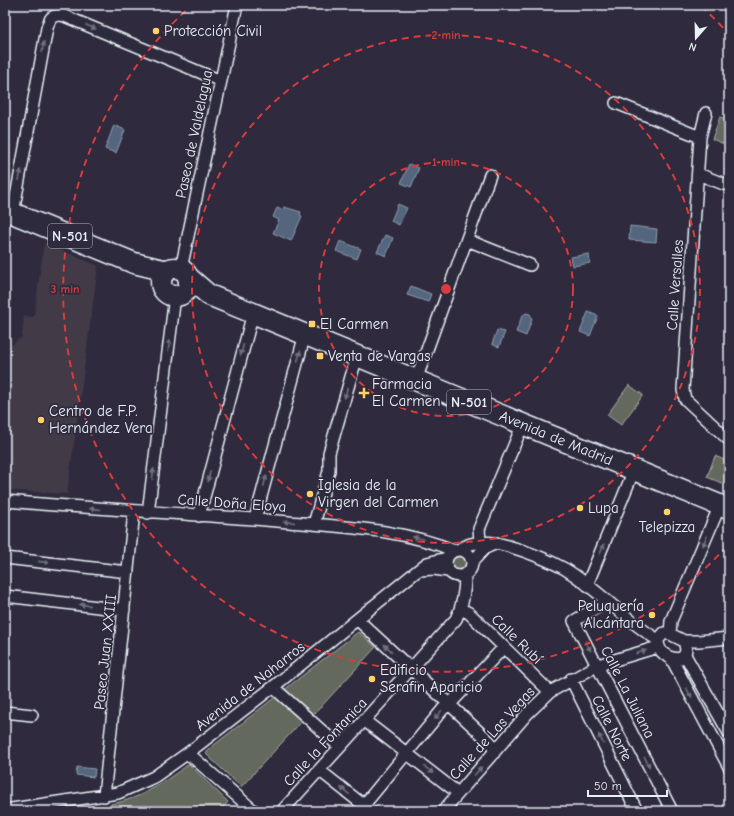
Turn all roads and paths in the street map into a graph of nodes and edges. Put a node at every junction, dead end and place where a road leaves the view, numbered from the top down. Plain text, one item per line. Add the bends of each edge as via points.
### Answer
1 (237, 5) edge
2 (221, 81) junction
3 (616, 103) dead end
4 (706, 113) dead end
5 (700, 137) junction
6 (490, 174) dead end
7 (698, 174) junction
8 (729, 186) edge
9 (9, 211) edge
10 (467, 240) junction
11 (530, 265) dead end
12 (176, 282) junction
13 (253, 313) junction
14 (305, 334) junction
15 (357, 356) junction
16 (416, 380) junction
17 (523, 424) junction
18 (729, 440) edge
19 (634, 470) junction
20 (5, 502) edge
21 (724, 507) edge
22 (134, 512) junction
23 (148, 513) junction
24 (198, 516) junction
25 (255, 519) junction
26 (314, 524) junction
27 (480, 542) junction
28 (497, 543) junction
29 (453, 553) junction
30 (5, 558) edge
31 (473, 561) junction
32 (420, 570) junction
33 (448, 571) junction
34 (128, 572) junction
35 (465, 576) junction
36 (587, 585) junction
37 (5, 596) edge
38 (606, 602) junction
39 (461, 609) junction
40 (124, 610) junction
41 (358, 620) junction
42 (670, 634) junction
43 (729, 638) edge
44 (684, 641) junction
45 (658, 644) junction
46 (729, 645) edge
47 (504, 647) junction
48 (686, 654) junction
49 (671, 658) junction
50 (598, 665) junction
51 (412, 669) junction
52 (571, 679) junction
53 (273, 687) junction
54 (550, 692) junction
55 (450, 704) junction
56 (5, 712) edge
57 (32, 715) dead end
58 (365, 720) junction
59 (729, 733) edge
60 (340, 747) junction
61 (188, 752) junction
62 (407, 753) junction
63 (494, 753) junction
64 (729, 768) edge
65 (319, 770) junction
66 (458, 793) junction
67 (104, 796) junction
68 (364, 809) edge
69 (5, 810) edge
70 (254, 811) edge
71 (282, 811) edge
72 (443, 811) edge
73 (637, 811) edge
74 (672, 811) edge

1 - 2 street, Paseo de Valdelagua
9 -> 2 street via 47,28 50,18 54,15 62,15
2 - 12 street, Paseo de Valdelagua
3 - 5 street
4 - 5 street, Calle Versalles
5 - 7 street, Calle Versalles
6 - 10 street
7 - 8 street
7 - 18 street, Calle Versalles via 683,390 686,399
9 - 12 highway, N-501
10 - 11 street
10 - 16 street
12 - 13 highway, Avenida de Madrid / N-501
23 -> 12 street
13 - 14 highway, Avenida de Madrid / N-501
13 -> 24 street
14 - 15 highway, Avenida de Madrid / N-501
25 -> 14 street
15 - 16 highway, Avenida de Madrid / N-501
15 -> 26 street via 330,453 329,471
16 - 17 highway, Avenida de Madrid / N-501
17 - 19 highway, Avenida de Madrid / N-501
17 - 27 street via 479,529
19 - 21 highway, Avenida de Madrid / N-501
36 -> 19 street
22 -> 20 street, Calle Doña Eloya
21 -> 42 street via 671,621
22 - 23 street, Calle Doña Eloya
22 - 34 street, Paseo Juan XXIII
23 - 24 street, Calle Doña Eloya
24 - 25 street, Calle Doña Eloya
26 -> 25 street, Calle Doña Eloya
29 -> 26 street, Calle Doña Eloya via 418,538
27 - 28 street, Avenida de Naharros
27 - 29 street, Avenida de Naharros via 464,546
28 - 31 street via 485,548
28 - 36 street, Avenida de Naharros via 524,550 546,560
29 - 31 street via 467,552
29 - 32 street, Avenida de Naharros via 433,560
29 - 33 street via 446,564
30 -> 34 street
31 - 35 street via 472,569
32 - 33 street
32 - 41 street, Avenida de Naharros
33 - 35 street via 456,576
34 - 40 street, Paseo Juan XXIII
35 - 39 street, Calle la Fontanica
36 - 38 street, Avenida de Naharros
40 -> 37 street
38 - 45 street, Avenida de Naharros
38 -> 50 street, Calle La Juliana via 574,621
39 - 47 street, Calle Rubí via 469,613
39 - 51 street, Calle la Fontanica via 456,619
40 - 67 street, Paseo Juan XXIII
51 -> 41 street
41 - 53 street, Avenida de Naharros
42 - 44 street
42 - 45 street via 664,633
43 - 44 street
44 - 48 street
45 - 49 street via 663,653
50 -> 45 street, Calle de Las Vegas
46 - 48 street
47 - 54 street, Calle Rubí
47 - 55 street
48 - 49 street via 679,659
48 - 59 street
49 -> 64 street
50 - 52 street, Calle de Las Vegas
50 -> 74 street, Calle La Juliana
51 - 55 street
51 - 58 street, Calle la Fontanica
52 - 54 street, Calle de Las Vegas
73 -> 52 street, Calle Norte
53 - 60 street
53 - 61 street, Avenida de Naharros
54 - 63 street, Calle de Las Vegas via 528,713
55 -> 62 street via 442,709
55 - 63 street via 489,741
56 - 57 street
58 - 60 street, Calle la Fontanica
58 - 62 street
60 - 65 street, Calle la Fontanica
61 - 67 street, Avenida de Naharros via 154,777
61 - 70 street
62 -> 66 street
62 - 68 street
66 -> 63 street, Calle de Las Vegas
68 -> 65 street
65 - 71 street, Calle la Fontanica
66 - 72 street, Calle de Las Vegas
67 - 69 street, Avenida de Naharros

